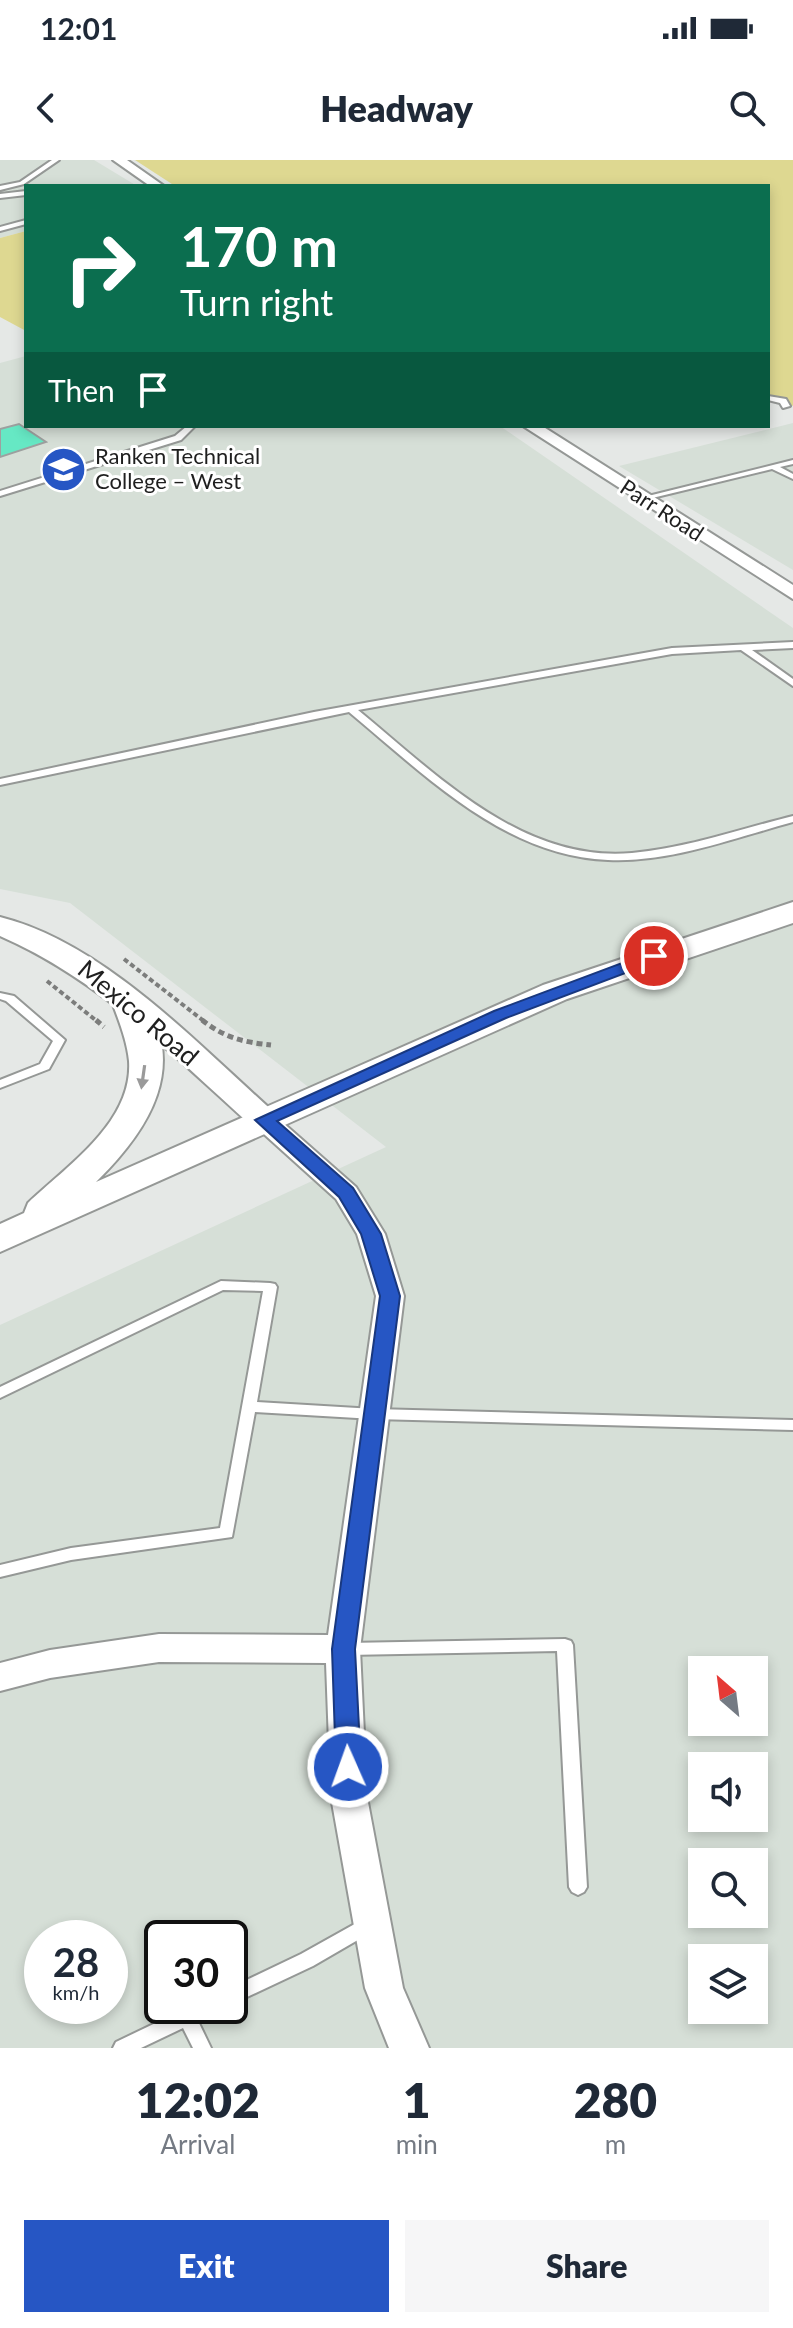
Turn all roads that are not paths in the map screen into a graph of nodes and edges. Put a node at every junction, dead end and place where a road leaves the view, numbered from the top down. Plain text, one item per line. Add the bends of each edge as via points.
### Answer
1 (56, 160) edge
2 (119, 160) edge
3 (155, 184) edge
4 (0, 188) edge
5 (24, 193) edge
6 (0, 196) edge
7 (24, 223) edge
8 (0, 229) edge
9 (770, 398) edge
10 (786, 406) dead end
11 (189, 428) edge
12 (534, 428) edge
13 (793, 462) edge
14 (774, 467) junction
15 (793, 477) edge
16 (0, 494) edge
17 (644, 498) junction
18 (793, 593) edge
19 (793, 645) edge
20 (742, 647) junction
21 (793, 683) edge
22 (350, 708) junction
23 (0, 782) edge
24 (793, 819) edge
25 (793, 912) edge
26 (0, 926) edge
27 (0, 996) edge
28 (129, 1002) junction
29 (0, 1084) edge
30 (264, 1120) junction
31 (14, 1232) edge
32 (0, 1393) edge
33 (250, 1407) junction
34 (374, 1414) junction
35 (793, 1425) edge
36 (0, 1571) edge
37 (343, 1649) junction
38 (0, 1677) edge
39 (578, 1887) dead end
40 (372, 1923) junction
41 (248, 1988) edge
42 (172, 2024) edge
43 (190, 2024) edge
44 (122, 2048) edge
45 (202, 2048) edge
46 (409, 2048) edge

1 - 4 lane via 22,183
2 - 3 street
5 - 6 lane
7 - 8 lane
9 - 10 lane
11 - 16 lane via 178,438
12 - 17 street, Parr Road
13 - 14 lane
14 - 15 lane
14 - 17 lane
17 - 18 street, Parr Road
19 - 20 lane
20 - 21 lane
20 - 22 lane via 672,651
22 - 23 lane
22 - 24 lane via 500,826 556,852 610,857
25 - 30 main road via 555,992
26 - 28 street, Mexico Road via 71,957
27 - 29 lane via 10,998 59,1040 45,1066
28 - 30 street, Mexico Road
28 -> 31 main road via 145,1053 145,1081 130,1118
30 - 31 main road
30 - 34 street via 346,1193 371,1234 390,1296
32 - 33 lane via 221,1285 270,1287
33 - 34 lane
33 - 36 lane via 227,1533 71,1554
34 - 35 lane
34 - 37 street
37 - 38 street via 159,1648
37 - 39 lane via 565,1645
37 - 40 street via 349,1797
40 - 41 lane
40 - 46 street via 384,1988
42 - 44 lane
43 - 45 lane

